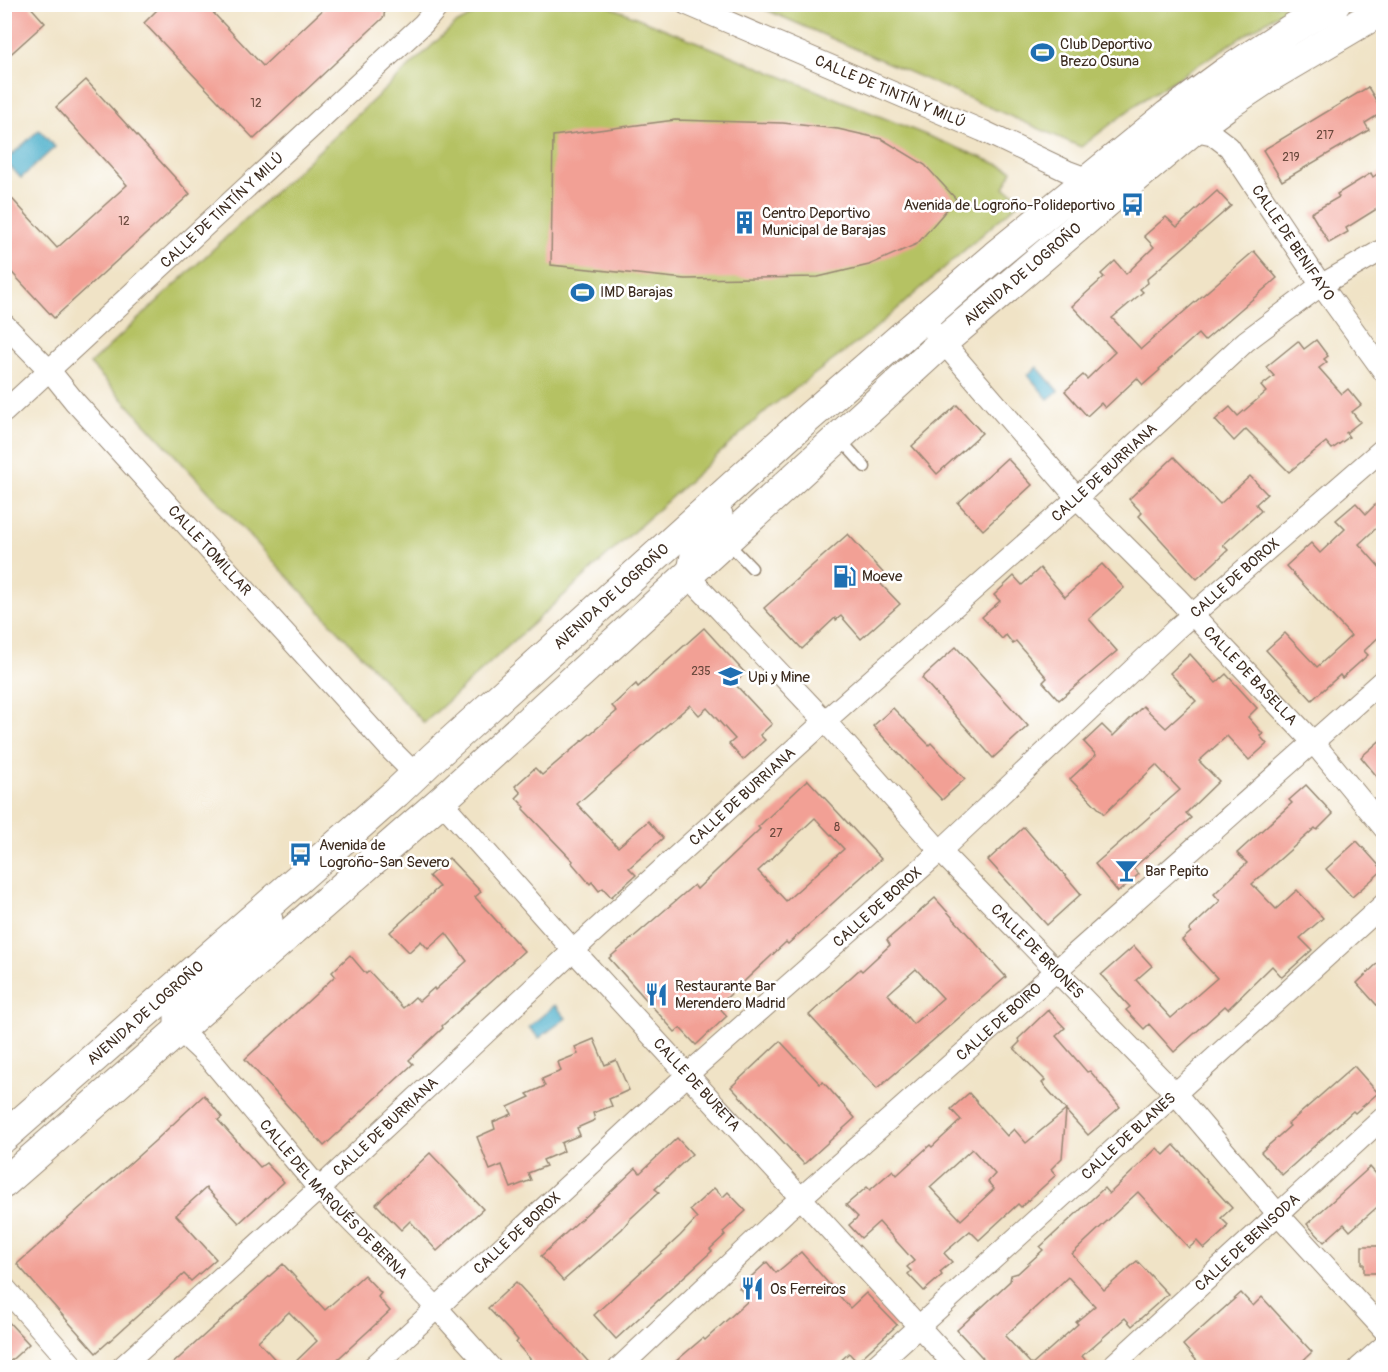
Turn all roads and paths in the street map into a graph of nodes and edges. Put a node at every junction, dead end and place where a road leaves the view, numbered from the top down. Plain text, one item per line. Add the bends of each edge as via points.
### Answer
1 (686, 4) edge
2 (1335, 4) edge
3 (438, 5) edge
4 (1383, 9) edge
5 (1193, 130) junction
6 (1093, 177) junction
7 (1383, 249) edge
8 (1321, 285) junction
9 (4, 324) edge
10 (911, 329) junction
11 (944, 341) junction
12 (50, 371) junction
13 (1383, 372) edge
14 (4, 412) edge
15 (808, 418) junction
16 (838, 438) junction
17 (1383, 448) edge
18 (865, 467) dead end
19 (1077, 498) junction
20 (725, 540) junction
21 (753, 568) dead end
22 (688, 576) junction
23 (1193, 615) junction
24 (1383, 679) edge
25 (825, 721) junction
26 (1313, 742) junction
27 (416, 775) junction
28 (441, 801) junction
29 (1383, 828) edge
30 (940, 851) junction
31 (287, 890) junction
32 (1383, 904) edge
33 (574, 951) junction
34 (1056, 972) junction
35 (180, 1031) junction
36 (688, 1074) junction
37 (1174, 1093) junction
38 (1383, 1117) edge
39 (4, 1137) edge
40 (4, 1147) edge
41 (4, 1162) edge
42 (4, 1183) edge
43 (319, 1189) junction
44 (802, 1198) junction
45 (1277, 1214) junction
46 (4, 1287) edge
47 (436, 1308) junction
48 (918, 1324) junction
49 (1383, 1330) edge
50 (1383, 1346) edge
51 (75, 1368) edge
52 (121, 1368) edge
53 (372, 1368) edge
54 (490, 1368) edge
55 (619, 1368) edge
56 (873, 1368) edge
57 (957, 1368) edge
58 (1110, 1368) edge
59 (1359, 1368) edge

1 - 6 street, CALLE DE TINTÍN Y MILÚ via 1067,171
2 - 6 main road, AVENIDA DE LOGROÑO via 1225,73
3 - 12 street, CALLE DE TINTÍN Y MILÚ via 431,17
4 - 5 main road, AVENIDA DE LOGROÑO via 1269,77
5 - 8 street, CALLE DE BENIFAYO via 1212,134 1229,147
5 - 11 main road, AVENIDA DE LOGROÑO
6 - 10 main road, AVENIDA DE LOGROÑO
7 - 8 street, CALLE DE BURRIANA
8 - 13 street, CALLE DE BENIFAYO
8 - 19 street, CALLE DE BURRIANA via 1246,341
9 - 12 street, CALLE TOMILLAR
10 - 11 street, CALLE DE BASELLA via 931,331
10 - 15 main road, AVENIDA DE LOGROÑO
11 - 16 main road, AVENIDA DE LOGROÑO
11 - 19 street, CALLE DE BASELLA
12 - 14 street, CALLE DE TINTÍN Y MILÚ
12 - 27 street, CALLE TOMILLAR
15 - 22 street, AVENIDA DE LOGROÑO via 799,440 697,541 690,556
15 - 27 main road, AVENIDA DE LOGROÑO
16 - 18 lane
16 - 20 main road, AVENIDA DE LOGROÑO
17 - 23 street, CALLE DE BOROX
19 - 23 street, CALLE DE BASELLA
19 - 25 street, CALLE DE BURRIANA
20 - 21 lane
20 - 22 main road, AVENIDA DE LOGROÑO
22 - 25 street, CALLE DE BRIONES
22 - 28 main road, AVENIDA DE LOGROÑO
23 - 26 street, CALLE DE BASELLA
23 - 30 street, CALLE DE BOROX
24 - 26 street, CALLE DE BOIRO
25 - 30 street, CALLE DE BRIONES
25 - 33 street, CALLE DE BURRIANA
26 - 29 street, CALLE DE BASELLA
26 - 34 street, CALLE DE BOIRO
27 - 28 main road
27 - 31 main road, AVENIDA DE LOGROÑO
28 - 33 street, CALLE DE BURETA
28 - 35 main road, AVENIDA DE LOGROÑO
30 - 34 street, CALLE DE BRIONES
30 - 36 street, CALLE DE BOROX
31 - 35 street, AVENIDA DE LOGROÑO via 264,928 178,1009 175,1022
31 - 39 main road, AVENIDA DE LOGROÑO
32 - 37 street, CALLE DE BLANES
33 - 36 street, CALLE DE BURETA
33 - 43 street, CALLE DE BURRIANA
34 - 37 street, CALLE DE BRIONES
34 - 44 street, CALLE DE BOIRO
35 - 42 main road, AVENIDA DE LOGROÑO
35 - 43 street, CALLE DEL MARQUÉS DE BERNA via 211,1060
36 - 44 street, CALLE DE BURETA
36 - 47 street, CALLE DE BOROX
37 - 45 street, CALLE DE BRIONES
37 - 48 street, CALLE DE BLANES
38 - 45 street, CALLE DE BENISODA
40 - 41 main road
43 - 47 street, CALLE DEL MARQUÉS DE BERNA
43 - 52 street, CALLE DE BURRIANA
44 - 48 street, CALLE DE BURETA
44 - 55 street, CALLE DE BOIRO
45 - 49 street, CALLE DE BRIONES
45 - 58 street, CALLE DE BENISODA
46 - 51 street
47 - 53 street, CALLE DE BOROX
47 - 54 street, CALLE DEL MARQUÉS DE BERNA
48 - 56 street, CALLE DE BLANES
48 - 57 street, CALLE DE BURETA
50 - 59 street

